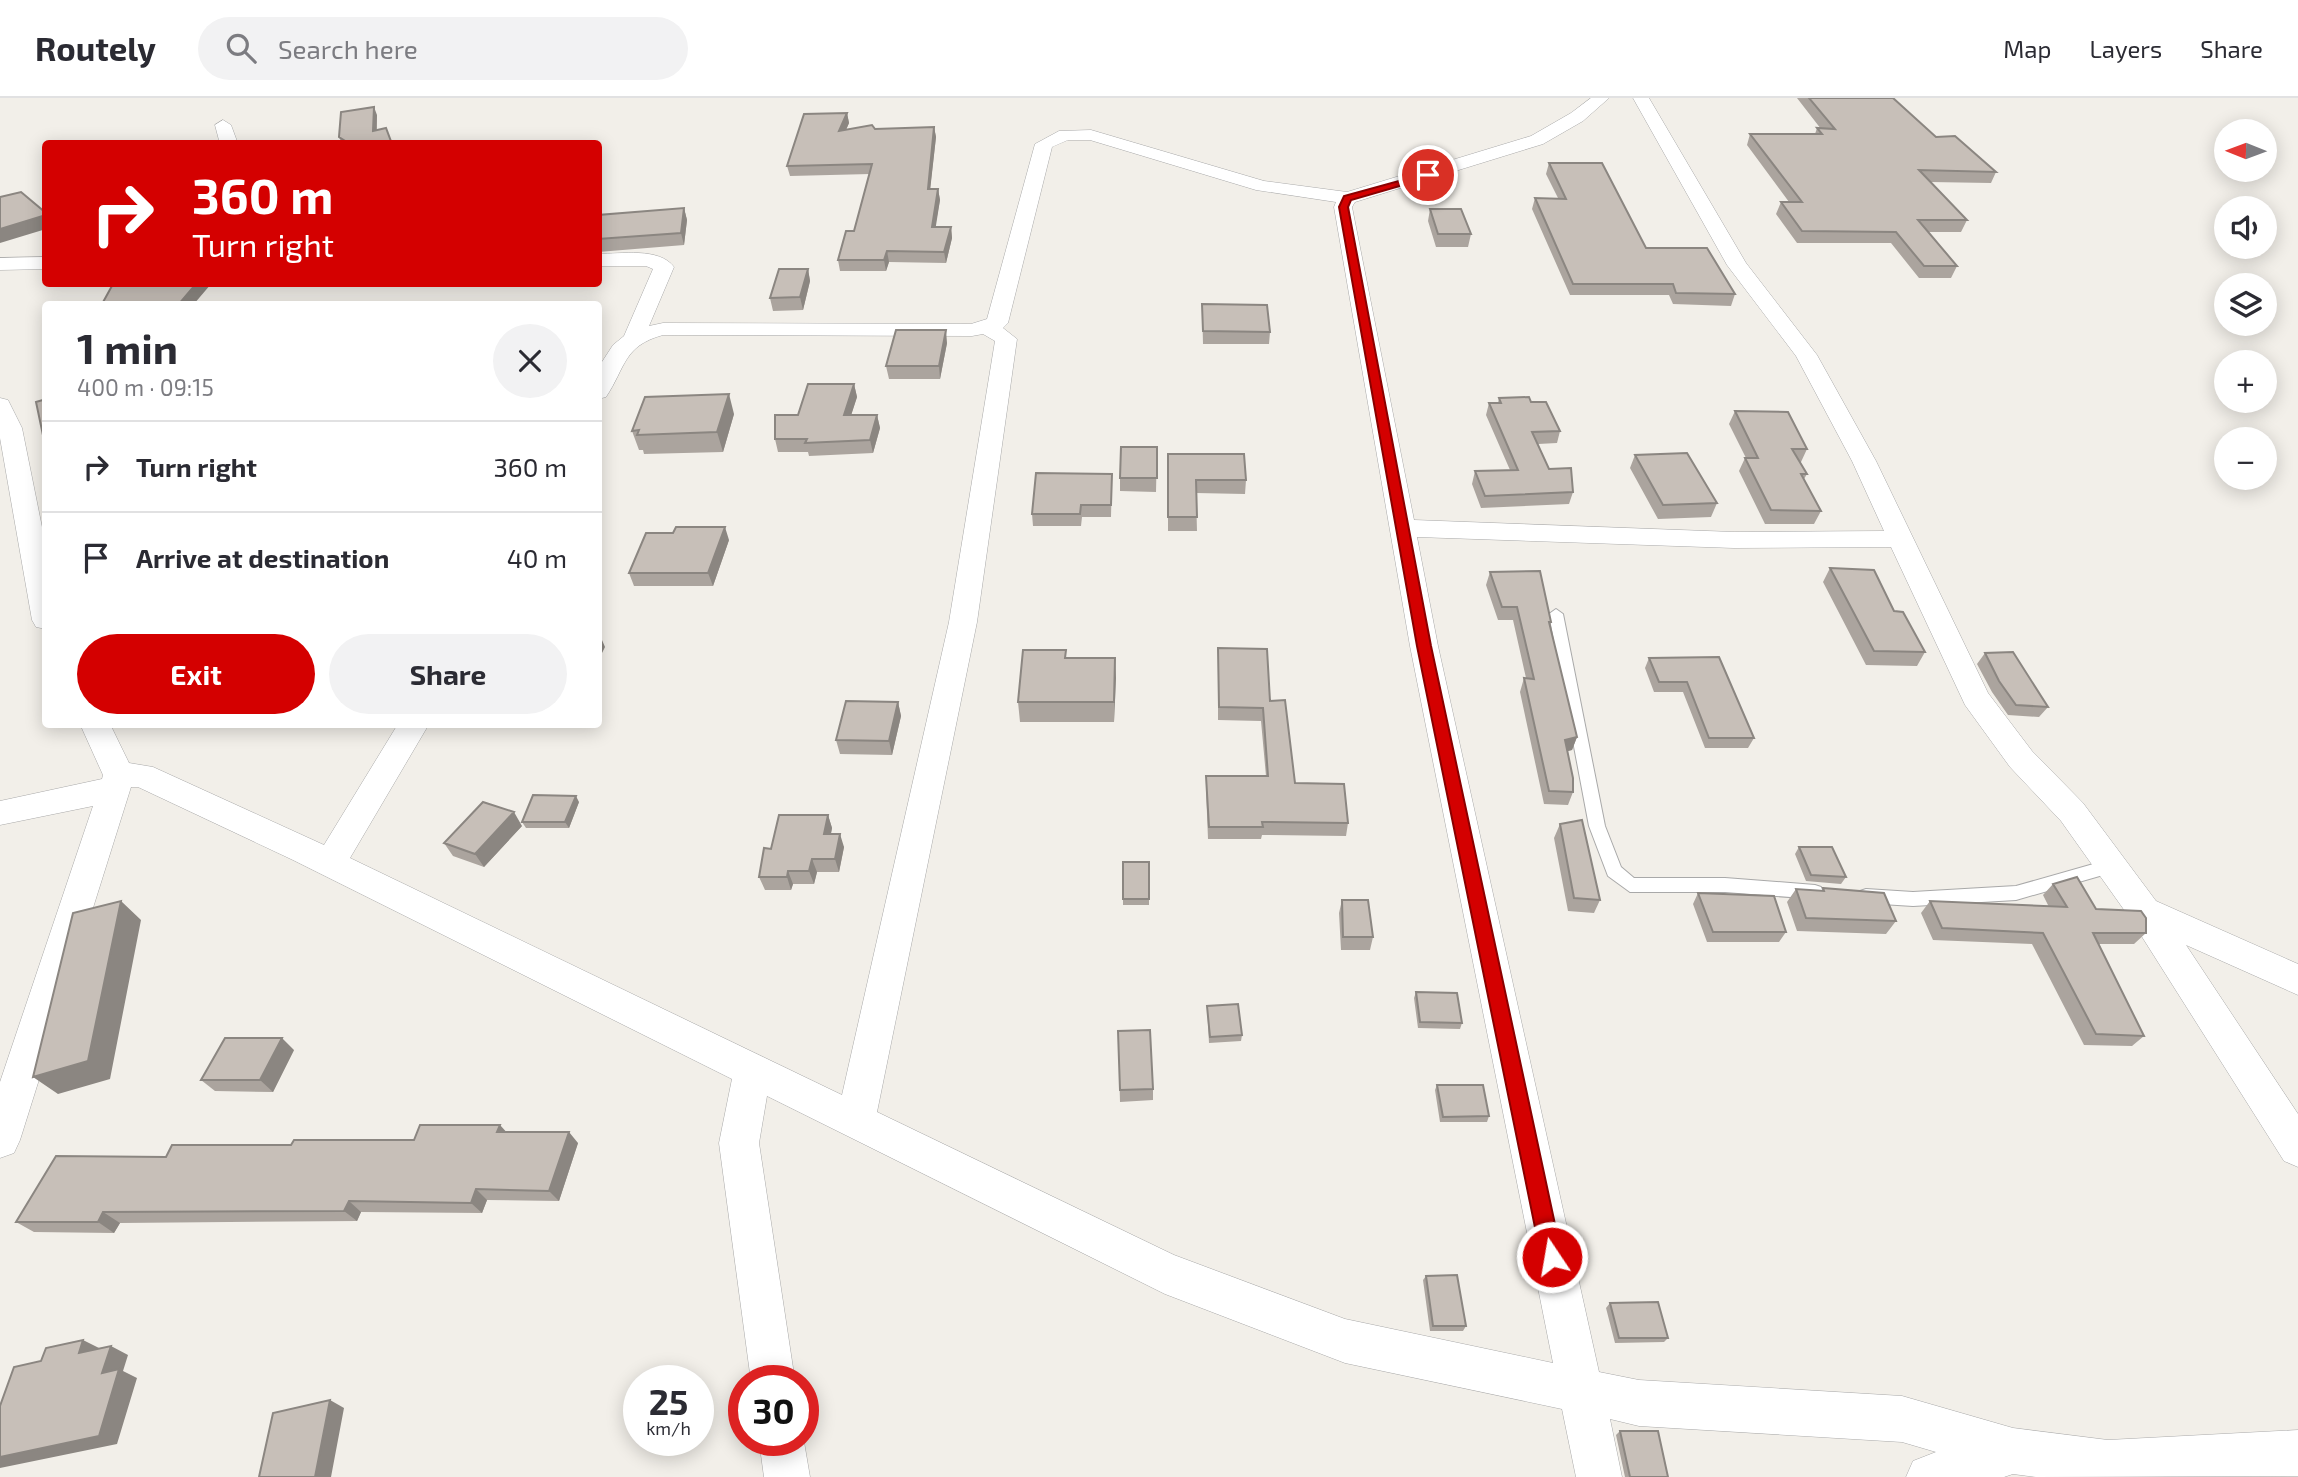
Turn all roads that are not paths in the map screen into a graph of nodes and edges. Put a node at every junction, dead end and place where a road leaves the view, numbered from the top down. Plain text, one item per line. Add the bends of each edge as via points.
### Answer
1 (1601, 98) edge
2 (1642, 98) edge
3 (223, 125) dead end
4 (228, 140) edge
5 (1348, 198) junction
6 (602, 260) edge
7 (42, 263) edge
8 (0, 264) edge
9 (987, 327) junction
10 (634, 337) junction
11 (602, 384) edge
12 (0, 405) edge
13 (1402, 528) junction
14 (1901, 539) junction
15 (42, 599) edge
16 (1556, 614) dead end
17 (97, 728) edge
18 (412, 728) edge
19 (117, 781) junction
20 (0, 813) edge
21 (329, 864) junction
22 (2111, 866) junction
23 (2144, 911) junction
24 (2298, 980) edge
25 (752, 1071) junction
26 (855, 1122) junction
27 (0, 1140) edge
28 (2298, 1147) edge
29 (771, 1365) edge
30 (1579, 1391) junction
31 (2013, 1451) junction
32 (784, 1456) edge
33 (2296, 1460) edge
34 (787, 1477) edge
35 (1599, 1477) edge
36 (1929, 1477) edge

1 - 5 street via 1537,140
2 - 14 street via 1737,265 1806,355
3 - 4 street
5 - 9 street via 1262,186 1091,135 1065,135 1044,144 997,323
5 - 13 street via 1343,207 1345,220
6 - 10 street via 649,260 664,267
7 - 8 street
9 - 10 street via 972,331 663,329
9 - 26 street via 1006,339 963,622
10 - 11 street via 621,346
12 - 15 street via 10,428
13 - 14 street via 1734,540
13 - 30 street
14 - 22 street via 1976,698 2021,760 2072,812
16 - 22 lane via 1597,826 1614,872 1630,885 1725,886 1913,899 2016,893
17 - 19 street
18 - 21 street
19 - 20 street via 86,796
19 - 21 street via 142,775
19 - 27 street
21 - 25 street
22 - 23 street
23 - 24 street
23 - 28 street
25 - 26 street
25 - 29 street via 739,1143
26 - 30 street via 1165,1273 1345,1341
30 - 31 street via 1639,1403 1902,1419
30 - 35 street
31 - 33 street via 2108,1463
31 - 36 street
32 - 34 street

